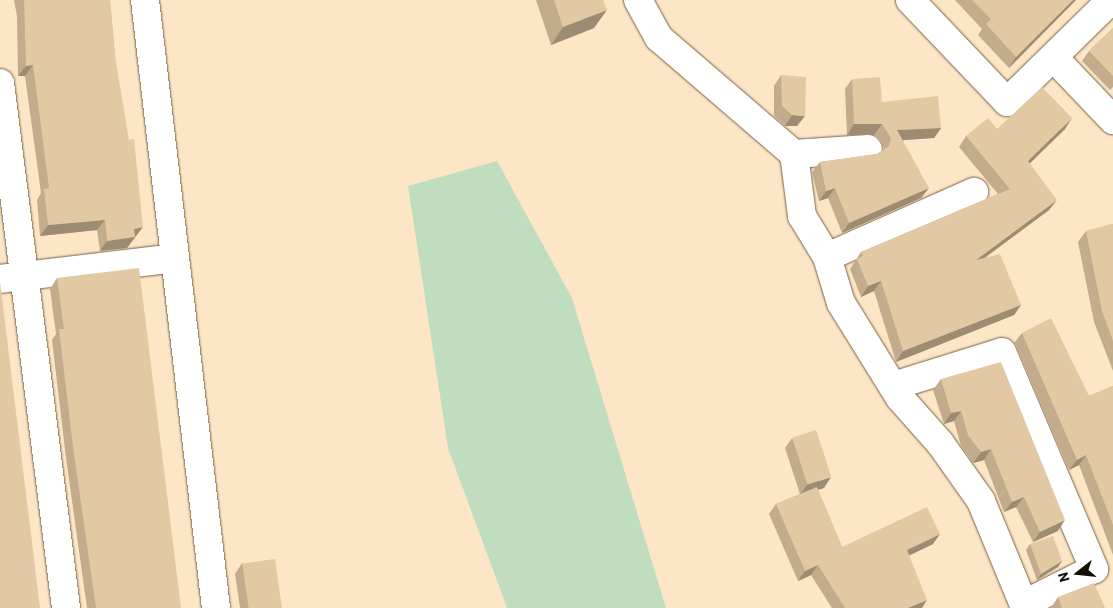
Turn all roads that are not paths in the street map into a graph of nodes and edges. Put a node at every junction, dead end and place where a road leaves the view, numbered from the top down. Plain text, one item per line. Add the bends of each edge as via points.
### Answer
1 (144, 0) edge
2 (638, 0) edge
3 (910, 0) edge
4 (1111, 0) edge
5 (1054, 58) junction
6 (0, 83) edge
7 (1113, 120) edge
8 (868, 149) dead end
9 (794, 154) junction
10 (974, 192) dead end
11 (827, 257) junction
12 (175, 258) junction
13 (11, 277) edge
14 (893, 386) junction
15 (1024, 606) edge
16 (66, 608) edge
17 (216, 608) edge

1 - 12 street
2 - 9 street via 659,38
3 - 5 street via 1007,102
4 - 5 street
5 - 7 street
6 - 13 street
8 - 9 street
9 - 11 street via 802,216
10 - 11 street
11 - 14 street via 842,303
12 - 13 street
12 - 17 street
13 - 16 street
14 - 15 street via 981,501
14 - 15 street via 1002,352 1094,569

